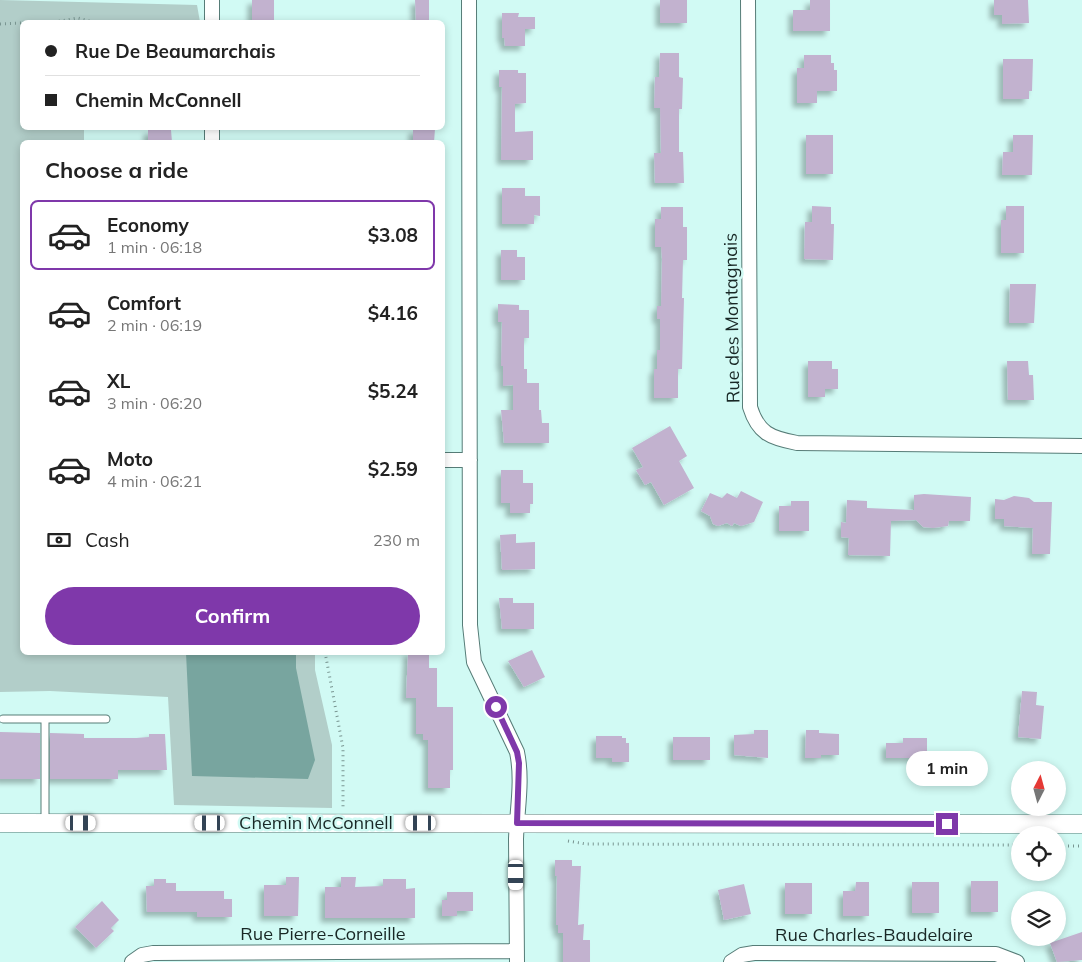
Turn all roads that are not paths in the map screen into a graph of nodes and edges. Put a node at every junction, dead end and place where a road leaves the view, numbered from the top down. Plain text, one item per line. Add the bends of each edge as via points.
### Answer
1 (212, 0) edge
2 (469, 0) edge
3 (748, 0) edge
4 (212, 20) edge
5 (1082, 446) edge
6 (445, 460) edge
7 (470, 460) junction
8 (3, 718) dead end
9 (45, 719) junction
10 (106, 719) dead end
11 (0, 823) edge
12 (45, 823) junction
13 (517, 823) junction
14 (1082, 824) edge
15 (517, 956) edge
16 (300, 958) edge
17 (132, 962) edge
18 (731, 962) edge
19 (1017, 962) edge

1 - 4 street
2 - 7 street
3 - 5 street, Rue des Montagnais via 750,407 755,421 765,433 797,443
6 - 7 street
7 - 13 street via 471,647 474,662 517,752 520,778
8 - 9 lane
9 - 10 lane
9 - 12 lane
11 - 12 street, Chemin McConnell
12 - 13 street, Chemin McConnell
13 - 14 street, Chemin McConnell
13 - 15 street
15 - 16 street, Rue Pierre-Corneille
16 - 17 street, Rue Pierre-Corneille via 153,953
18 - 19 street, Rue Charles-Baudelaire via 742,955 754,953 996,954

